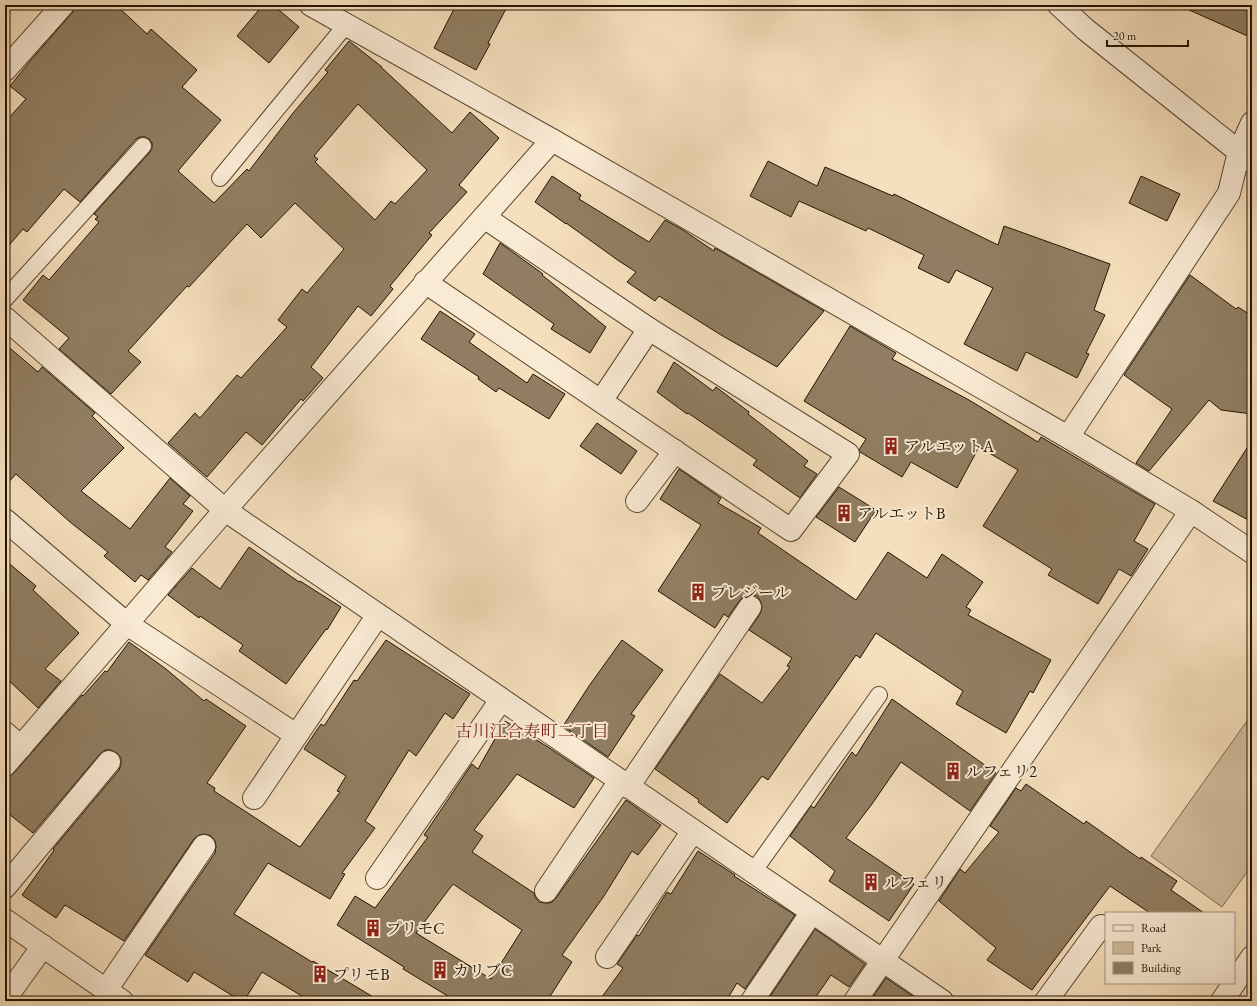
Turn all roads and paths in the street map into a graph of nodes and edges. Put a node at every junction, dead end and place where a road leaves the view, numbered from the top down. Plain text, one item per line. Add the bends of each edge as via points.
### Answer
1 (63, 5) edge
2 (311, 5) edge
3 (1059, 5) edge
4 (346, 25) junction
5 (5, 70) edge
6 (1252, 124) edge
7 (552, 140) junction
8 (143, 146) dead end
9 (1246, 157) edge
10 (220, 178) dead end
11 (484, 217) junction
12 (426, 282) junction
13 (5, 299) edge
14 (5, 318) edge
15 (649, 329) junction
16 (601, 401) junction
17 (1068, 437) junction
18 (675, 451) junction
19 (637, 501) dead end
20 (225, 510) junction
21 (1191, 511) junction
22 (5, 520) edge
23 (1252, 552) edge
24 (750, 607) dead end
25 (378, 615) junction
26 (126, 624) junction
27 (879, 695) dead end
28 (501, 700) junction
29 (296, 735) junction
30 (13, 740) edge
31 (108, 762) dead end
32 (5, 765) edge
33 (624, 784) junction
34 (254, 798) dead end
35 (693, 831) junction
36 (204, 846) dead end
37 (753, 872) junction
38 (377, 878) dead end
39 (5, 887) edge
40 (546, 891) dead end
41 (812, 912) junction
42 (5, 920) edge
43 (1101, 926) dead end
44 (43, 946) junction
45 (607, 957) dead end
46 (1252, 957) edge
47 (883, 960) junction
48 (1235, 982) edge
49 (1234, 984) edge
50 (114, 995) edge
51 (5, 999) edge
52 (752, 1001) edge
53 (854, 1001) edge
54 (942, 1001) edge
55 (1046, 1001) edge
56 (1222, 1001) edge

1 - 5 street
2 - 4 street
3 - 9 street via 1084,29
4 - 7 street
4 - 10 lane
6 - 9 street
7 - 11 street
7 - 17 street
8 - 13 lane
9 - 17 street via 1228,193
11 - 12 street
11 - 15 street
12 - 16 street
12 - 20 street
14 - 20 street
15 - 16 street
15 - 18 street via 848,454 791,530
16 - 18 street
17 - 21 street
18 - 19 street
20 - 25 street
20 - 26 street
21 - 23 street
21 - 47 street
22 - 26 street
24 - 33 street
25 - 28 street
25 - 29 street
26 - 29 street
26 - 30 street
27 - 37 lane
28 - 33 street
28 - 38 street
29 - 34 street
30 - 32 street
31 - 39 street
33 - 35 street
33 - 40 street
35 - 37 street
35 - 45 street
36 - 50 street
37 - 41 street
41 - 47 street
41 - 52 street
42 - 44 street
43 - 55 street
44 - 50 street
44 - 51 street
46 - 48 street
47 - 53 street
47 - 54 street
49 - 56 street

